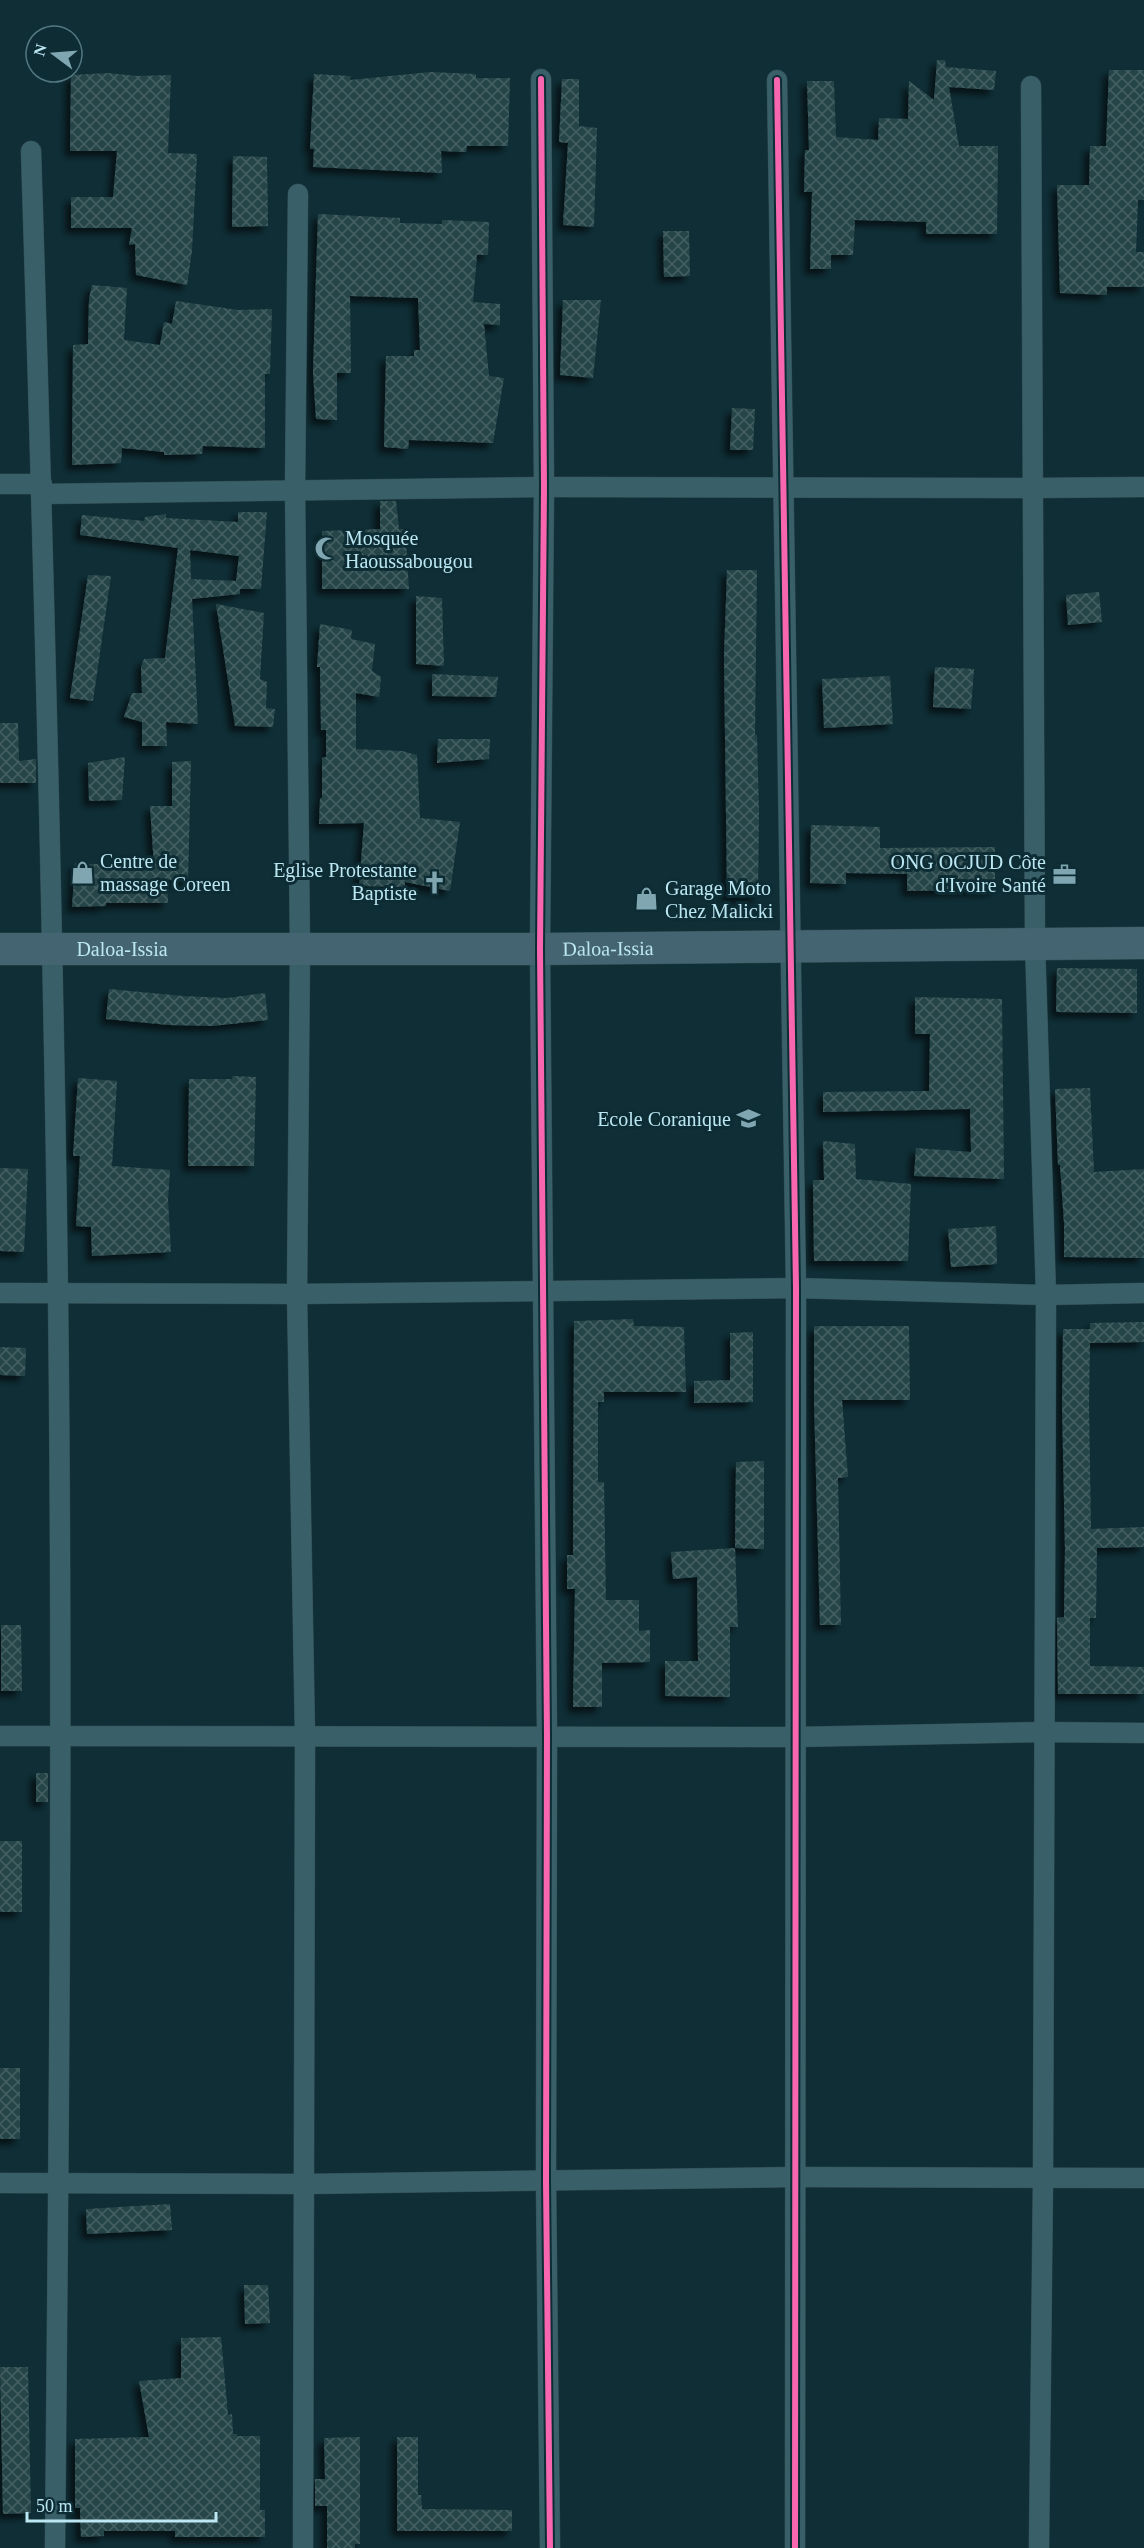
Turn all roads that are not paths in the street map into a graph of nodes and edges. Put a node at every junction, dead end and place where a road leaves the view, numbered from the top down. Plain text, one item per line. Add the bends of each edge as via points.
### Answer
1 (541, 79) dead end
2 (777, 80) dead end
3 (1031, 86) dead end
4 (31, 152) dead end
5 (298, 194) dead end
6 (0, 484) edge
7 (1144, 486) edge
8 (544, 487) junction
9 (784, 488) junction
10 (1033, 488) junction
11 (41, 489) junction
12 (295, 489) junction
13 (1035, 943) junction
14 (1144, 943) edge
15 (791, 946) junction
16 (300, 948) junction
17 (0, 949) edge
18 (540, 949) junction
19 (51, 950) junction
20 (796, 1288) junction
21 (0, 1293) edge
22 (545, 1293) junction
23 (1144, 1293) edge
24 (58, 1294) junction
25 (297, 1294) junction
26 (1046, 1295) junction
27 (1044, 1732) junction
28 (1144, 1733) edge
29 (61, 1735) junction
30 (547, 1735) junction
31 (0, 1736) edge
32 (305, 1736) junction
33 (796, 1737) junction
34 (795, 2177) junction
35 (1043, 2178) junction
36 (1144, 2178) edge
37 (546, 2181) junction
38 (0, 2183) edge
39 (59, 2183) junction
40 (305, 2184) junction
41 (55, 2548) edge
42 (303, 2548) edge
43 (550, 2548) edge
44 (795, 2548) edge
45 (1038, 2548) edge

1 - 8 street
2 - 9 street
3 - 10 street
4 - 11 street
5 - 12 street
6 - 11 street
7 - 10 street
8 - 9 street
8 - 12 street
8 - 18 street
9 - 10 street
9 - 15 street
10 - 13 street
11 - 12 street
11 - 19 street
12 - 16 street
13 - 14 main road, Daloa-Issia
13 - 15 main road, Daloa-Issia
13 - 26 street
15 - 18 main road, Daloa-Issia
15 - 20 street
16 - 18 main road, Daloa-Issia
16 - 19 main road, Daloa-Issia
16 - 25 street
17 - 19 main road, Daloa-Issia
18 - 22 street
19 - 24 street
20 - 22 street
20 - 26 street
20 - 33 street
21 - 24 street
22 - 25 street
22 - 30 street
23 - 26 street
24 - 25 street
24 - 29 street
25 - 32 street
26 - 27 street
27 - 28 street
27 - 33 street
27 - 35 street
29 - 31 street
29 - 32 street
29 - 39 street
30 - 32 street
30 - 33 street
30 - 37 street
32 - 40 street
33 - 34 street
34 - 35 street
34 - 37 street
34 - 44 street
35 - 36 street
35 - 45 street
37 - 40 street
37 - 43 street
38 - 39 street
39 - 40 street
39 - 41 street
40 - 42 street

